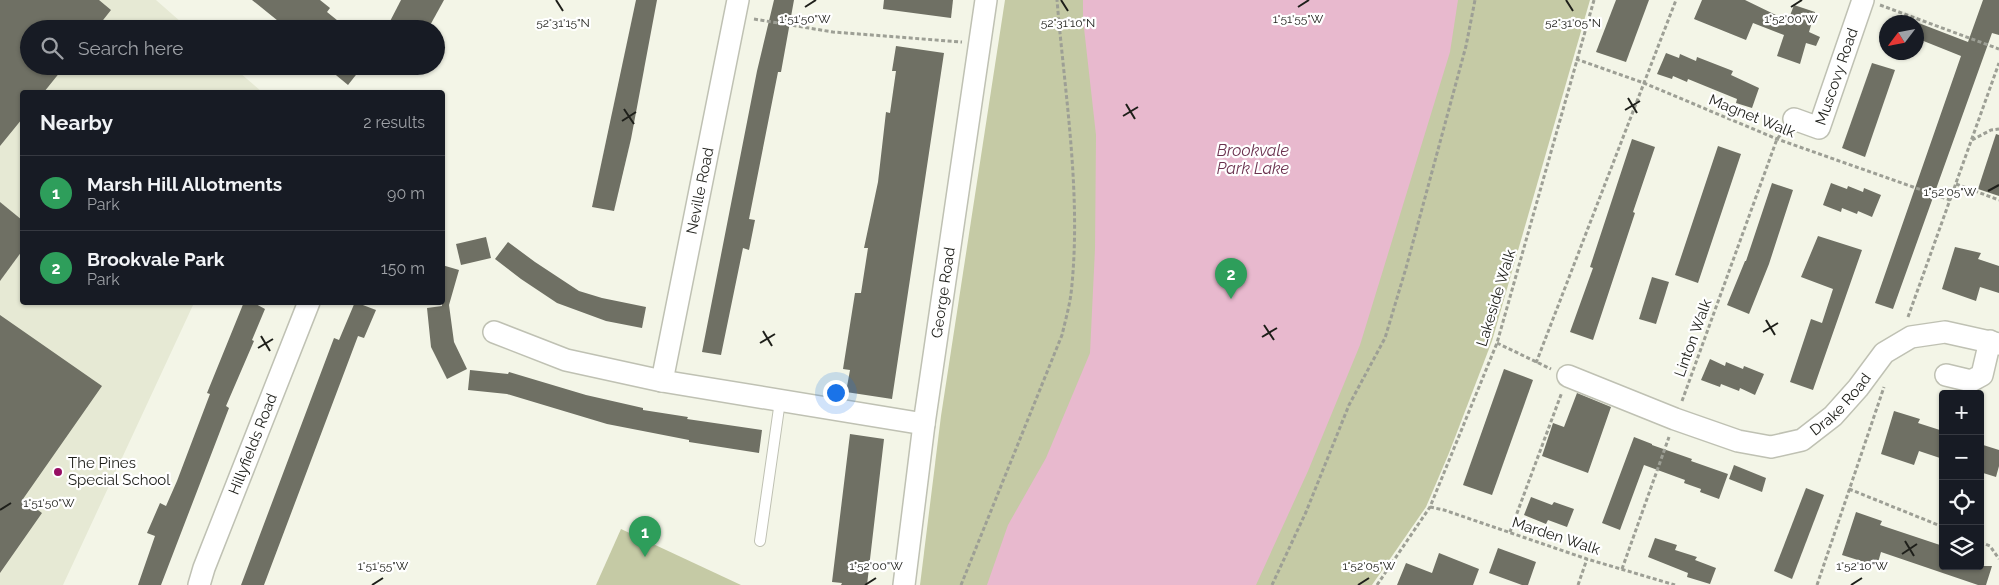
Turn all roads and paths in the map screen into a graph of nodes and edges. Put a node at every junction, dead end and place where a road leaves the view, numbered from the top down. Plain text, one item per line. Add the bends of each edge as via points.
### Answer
1 (986, 0) edge
2 (1057, 0) edge
3 (1475, 0) edge
4 (1594, 0) edge
5 (1676, 0) edge
6 (1869, 2) edge
7 (736, 8) edge
8 (980, 44) junction
9 (1999, 49) edge
10 (1576, 59) junction
11 (1644, 83) junction
12 (1794, 119) joint
13 (1999, 129) edge
14 (1777, 139) junction
15 (1972, 140) dead end
16 (1956, 184) dead end
17 (1950, 200) dead end
18 (1999, 200) edge
19 (308, 305) edge
20 (494, 332) dead end
21 (1496, 343) junction
22 (1995, 343) edge
23 (1536, 363) junction
24 (1946, 375) dead end
25 (1568, 376) junction
26 (662, 381) junction
27 (780, 401) junction
28 (1675, 419) junction
29 (924, 424) junction
30 (1849, 490) dead end
31 (1430, 507) junction
32 (1939, 525) edge
33 (1510, 532) junction
34 (760, 541) dead end
35 (1984, 544) edge
36 (1587, 559) junction
37 (1999, 560) edge
38 (1622, 569) junction
39 (1664, 583) edge
40 (199, 585) edge
41 (904, 585) edge
42 (961, 585) edge
43 (1272, 585) edge
44 (1377, 585) edge
45 (1578, 585) edge
46 (1675, 585) edge

1 - 8 street, George Road
2 - 42 path via 1068,104 1074,215 1071,296 1062,335
3 - 43 path via 1466,46 1385,338 1349,405 1306,512
4 - 10 path, Lakeside Walk
5 - 11 path
6 - 9 path
6 - 12 street, Muscovy Road via 1819,128
7 - 8 path via 834,32
7 - 26 street, Neville Road
8 - 29 street, George Road
10 - 11 path, Magnet Walk
10 - 21 path, Lakeside Walk
11 - 14 path, Magnet Walk
11 - 23 path
12 - 14 path, Linton Walk
13 - 15 path
14 - 17 path, Magnet Walk
14 - 28 path, Linton Walk
16 - 18 path
19 - 40 street, Hillyfields Road
20 - 26 street via 566,360
21 - 23 path
21 - 31 path, Lakeside Walk
22 - 24 street, Drake Road via 1982,375 1971,381
22 - 28 street, Drake Road via 1945,332 1911,337 1884,353 1833,416 1802,440 1771,448 1738,441
23 - 25 path
25 - 28 street, Drake Road
25 - 33 path
26 - 27 street
27 - 29 street
27 - 34 lane
28 - 38 path, Linton Walk
29 - 41 street, George Road
30 - 32 path
31 - 33 path, Marden Walk
31 - 44 path, Lakeside Walk
33 - 36 path, Marden Walk
35 - 37 path via 1990,546
36 - 38 path, Marden Walk
36 - 45 path
38 - 39 path, Marden Walk
39 - 46 path, Marden Walk

